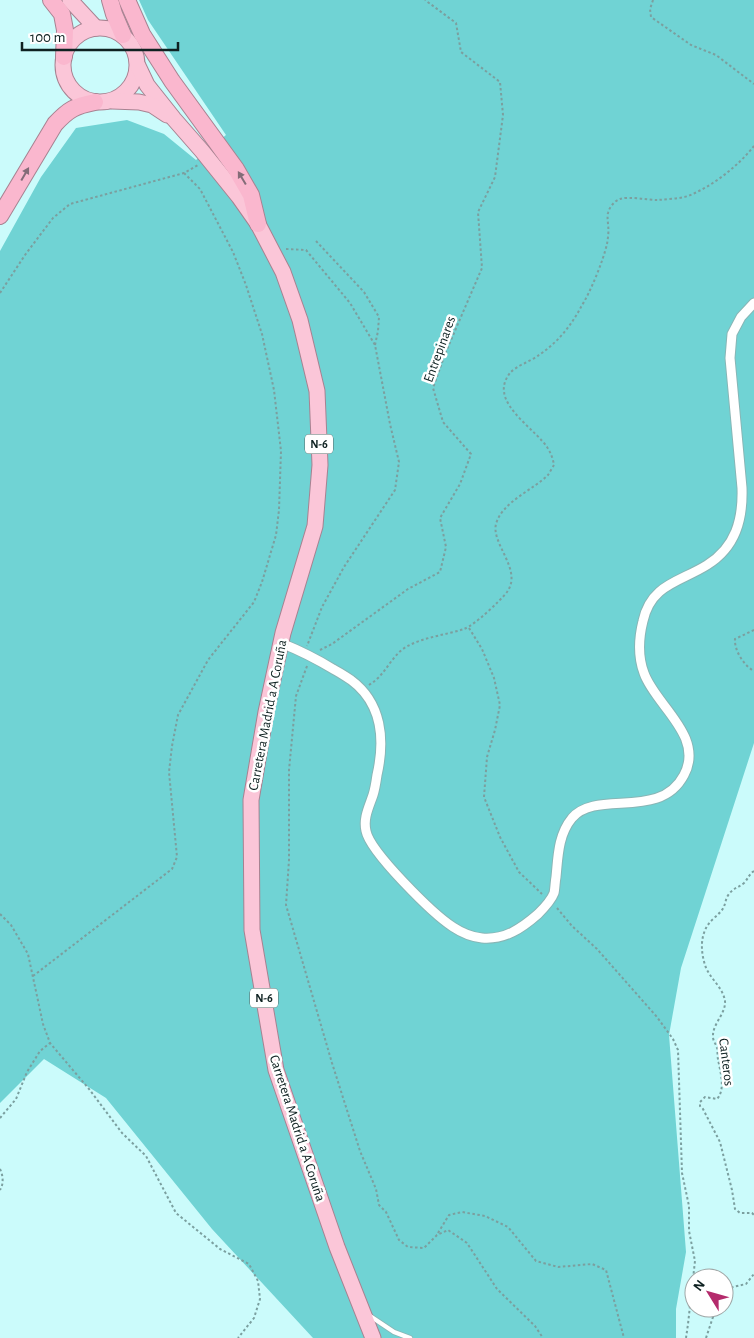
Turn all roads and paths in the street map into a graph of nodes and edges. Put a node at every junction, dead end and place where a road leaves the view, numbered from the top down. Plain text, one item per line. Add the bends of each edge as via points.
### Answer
1 (50, 0) edge
2 (60, 0) edge
3 (70, 0) edge
4 (110, 0) edge
5 (127, 0) edge
6 (425, 0) edge
7 (653, 0) edge
8 (96, 28) junction
9 (123, 36) junction
10 (72, 40) junction
11 (64, 57) junction
12 (138, 66) junction
13 (754, 84) edge
14 (112, 101) junction
15 (95, 102) junction
16 (174, 119) junction
17 (754, 146) edge
18 (209, 160) junction
19 (184, 173) junction
20 (0, 216) edge
21 (258, 224) junction
22 (316, 241) dead end
23 (271, 248) junction
24 (0, 293) edge
25 (754, 303) edge
26 (375, 345) junction
27 (468, 628) junction
28 (754, 630) edge
29 (281, 643) junction
30 (307, 654) junction
31 (754, 671) edge
32 (362, 691) junction
33 (754, 871) edge
34 (549, 901) junction
35 (0, 914) edge
36 (33, 976) junction
37 (50, 1043) junction
38 (0, 1118) edge
39 (0, 1169) edge
40 (0, 1190) edge
41 (754, 1215) edge
42 (437, 1234) junction
43 (754, 1274) edge
44 (734, 1287) edge
45 (362, 1311) junction
46 (713, 1318) edge
47 (238, 1338) edge
48 (373, 1338) edge
49 (410, 1338) edge
50 (543, 1338) edge
51 (624, 1338) edge
52 (686, 1338) edge
53 (706, 1338) edge

1 - 11 highway via 62,14
2 - 10 highway via 67,9
3 - 8 highway
4 - 9 highway
21 -> 5 highway via 251,195 236,169 172,81 142,34
6 - 30 path, Entrepinares via 456,23 461,52 500,82 503,115 495,177 478,212 482,268 433,388 444,422 471,454 460,484 440,518 446,547 440,572 408,589 332,644
7 - 13 path via 651,17 691,45 716,55
8 - 9 highway via 106,28
8 - 10 highway
9 - 12 highway, N-6 via 136,54
10 - 11 highway
11 - 15 highway via 63,68 70,87 81,97
12 - 14 highway via 133,84
12 - 16 highway, Carretera Madrid a A Coruña / N-6 via 147,85
14 - 15 highway, N-6
14 - 16 highway, Carretera Madrid a A Coruña / N-6 via 152,105
20 -> 15 highway via 55,124 66,112
16 - 18 highway, Carretera Madrid a A Coruña / N-6
17 - 27 path via 729,171 687,196 619,200 611,206 607,214 607,244 577,315 540,355 510,373 504,392 508,403 547,446 554,465 549,474 504,509 497,522 495,531 512,579 500,600
18 - 19 path
18 - 21 highway, Carretera Madrid a A Coruña / N-6
19 - 24 path via 70,204 53,218
19 - 36 path via 200,189 233,252 262,334 274,390 281,451 276,535 254,602 208,660 178,715 169,772 177,857 172,869
21 - 23 highway, Carretera Madrid a A Coruña / N-6
22 - 26 path via 364,292 379,317
23 - 26 path via 306,250 350,303
23 - 29 highway, Carretera Madrid a A Coruña / N-6 via 300,320 317,391 320,465 315,526
25 - 34 street via 732,334 730,358 742,488 740,522 717,558 657,592 648,606 640,638 644,674 684,736 689,752 684,776 665,795 639,803 587,808 574,816 560,842 554,893
26 - 30 path via 400,462 396,490 344,567 322,607
27 - 32 path via 407,646
27 - 34 path via 482,649 494,678 500,705 487,757 484,797 519,872
28 - 31 path via 735,639 745,664
29 - 30 street
29 - 45 highway, Carretera Madrid a A Coruña / N-6 via 251,800 252,930 276,1070
30 - 32 street via 351,680
30 - 42 path via 296,696 286,905 335,1072 379,1205 386,1212 399,1240 408,1247 424,1248
32 - 34 street via 377,715 382,735 380,762 366,814 366,831 372,846 393,870 433,912 465,934 481,938 512,933 527,924
33 - 41 path, Canteros via 733,889 724,908 703,934 701,950 704,964 725,1002 713,1035 722,1081 721,1094 717,1099 705,1098 700,1102 720,1142 735,1209
34 - 52 path via 657,1017 678,1050 682,1173 695,1261
35 - 36 path via 11,925 28,954
36 - 37 path
37 - 38 path via 40,1051 16,1099
37 - 47 path via 122,1133 146,1156 176,1213 220,1249 249,1264 258,1281 260,1299 254,1318
39 - 40 path
42 - 50 path via 448,1230 467,1243 497,1289
42 - 51 path via 449,1215 462,1212 485,1216 508,1227 536,1261 558,1267 592,1264 606,1270
43 - 44 path via 746,1284
45 - 48 highway, Carretera Madrid a A Coruña / N-6
45 - 49 lane via 394,1332
46 - 53 path

